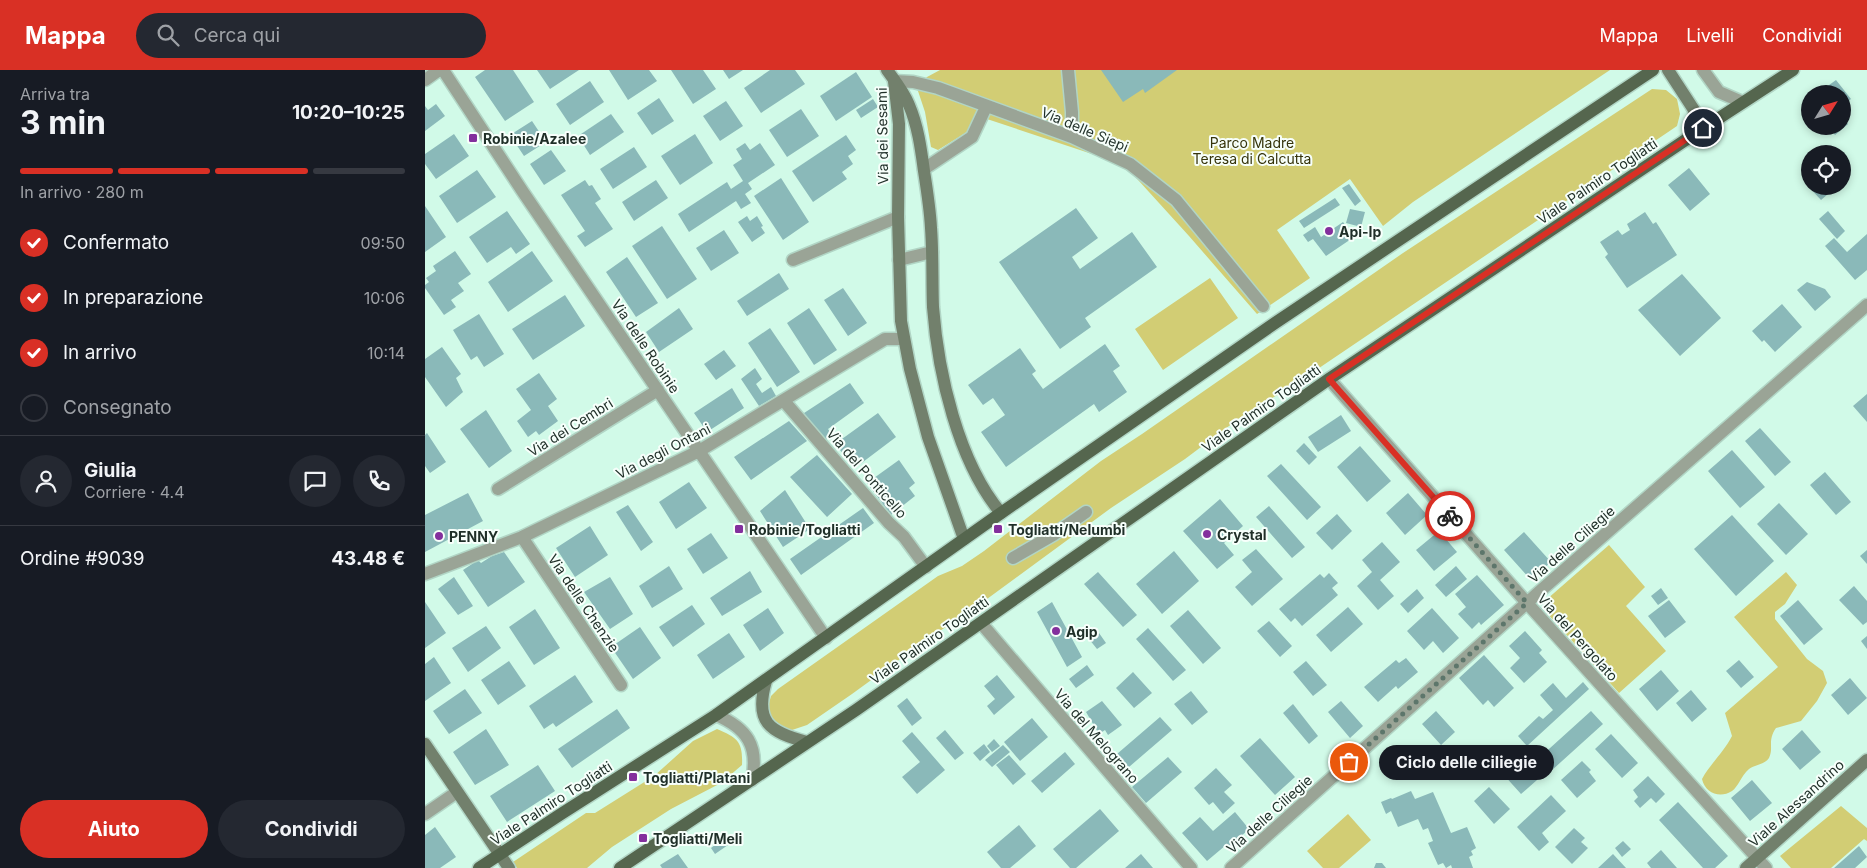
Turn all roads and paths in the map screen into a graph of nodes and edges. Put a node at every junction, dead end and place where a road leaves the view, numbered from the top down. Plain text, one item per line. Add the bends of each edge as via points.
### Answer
1 (441, 70) edge
2 (887, 70) edge
3 (1068, 70) edge
4 (1653, 70) edge
5 (1668, 70) edge
6 (1703, 70) edge
7 (1793, 70) edge
8 (425, 80) edge
9 (894, 81) junction
10 (1742, 102) junction
11 (986, 107) junction
12 (1072, 137) junction
13 (1689, 137) junction
14 (924, 169) junction
15 (898, 217) junction
16 (932, 252) junction
17 (793, 260) dead end
18 (899, 260) junction
19 (1867, 305) edge
20 (1263, 306) dead end
21 (904, 339) junction
22 (1329, 379) junction
23 (658, 390) junction
24 (784, 401) junction
25 (699, 451) junction
26 (498, 489) dead end
27 (1086, 512) dead end
28 (1001, 513) junction
29 (522, 537) junction
30 (964, 539) junction
31 (1013, 558) dead end
32 (926, 567) junction
33 (425, 574) edge
34 (1527, 603) junction
35 (981, 623) junction
36 (826, 638) junction
37 (766, 681) junction
38 (621, 685) dead end
39 (716, 715) junction
40 (807, 742) junction
41 (425, 744) edge
42 (1867, 760) edge
43 (752, 780) junction
44 (457, 792) junction
45 (425, 814) edge
46 (501, 854) junction
47 (1761, 863) edge
48 (479, 868) edge
49 (509, 868) edge
50 (620, 868) edge
51 (1191, 868) edge
52 (1231, 868) edge
53 (1746, 868) edge

1 - 8 street
1 - 23 street, Via delle Robinie
2 - 9 street
3 - 12 street
4 - 28 main road, Viale Palmiro Togliatti via 1275,323
5 - 13 street via 1694,110 1695,119
6 - 10 street via 1719,92
7 - 10 main road, Viale Palmiro Togliatti
9 - 11 street, Via delle Siepi via 926,84
9 - 14 street, Via dei Sesami via 913,114
9 - 15 street, Via dei Sesami via 899,124
10 - 13 main road, Viale Palmiro Togliatti
11 - 12 street, Via delle Siepi
11 - 14 street via 972,137
12 - 20 street, Via delle Siepi via 1130,164 1176,200
13 - 22 main road, Viale Palmiro Togliatti
14 - 16 street, Via dei Sesami
15 - 17 street
15 - 18 street, Via dei Sesami
16 - 18 street
16 - 28 street, Via dei Sesami via 936,331 954,416 978,481
18 - 21 street, Via dei Sesami
19 - 34 street, Via delle Ciliegie
21 - 24 street, Via degli Ontani via 885,339
21 - 30 street, Via dei Sesami via 928,437
22 - 34 street, Via del Pergolato
22 - 35 main road, Viale Palmiro Togliatti
23 - 25 street, Via delle Robinie
23 - 26 street, Via dei Cembri
24 - 25 street, Via degli Ontani
24 - 32 street, Via del Ponticello via 904,537
25 - 29 street, Via degli Ontani
25 - 36 street, Via delle Robinie
27 - 31 street
28 - 30 main road, Viale Palmiro Togliatti
29 - 33 street, Via degli Ontani
29 - 38 street, Via delle Chenzie
30 - 32 main road, Viale Palmiro Togliatti
32 - 36 main road, Viale Palmiro Togliatti
34 - 47 street, Via del Pergolato
34 - 52 street, Via delle Ciliegie
35 - 40 main road, Viale Palmiro Togliatti
35 - 51 street, Via del Melograno
36 - 37 main road, Viale Palmiro Togliatti
37 - 39 main road, Viale Palmiro Togliatti
37 - 40 street via 761,702 764,717 776,731
39 - 43 street via 741,730 752,745 755,766
39 - 46 main road, Viale Palmiro Togliatti
40 - 43 main road, Viale Palmiro Togliatti
41 - 44 street
42 - 47 street, Viale Alessandrino
43 - 50 main road, Viale Palmiro Togliatti
44 - 45 street
44 - 46 street
46 - 48 main road, Viale Palmiro Togliatti
46 - 49 street
47 - 53 street, Viale Alessandrino

